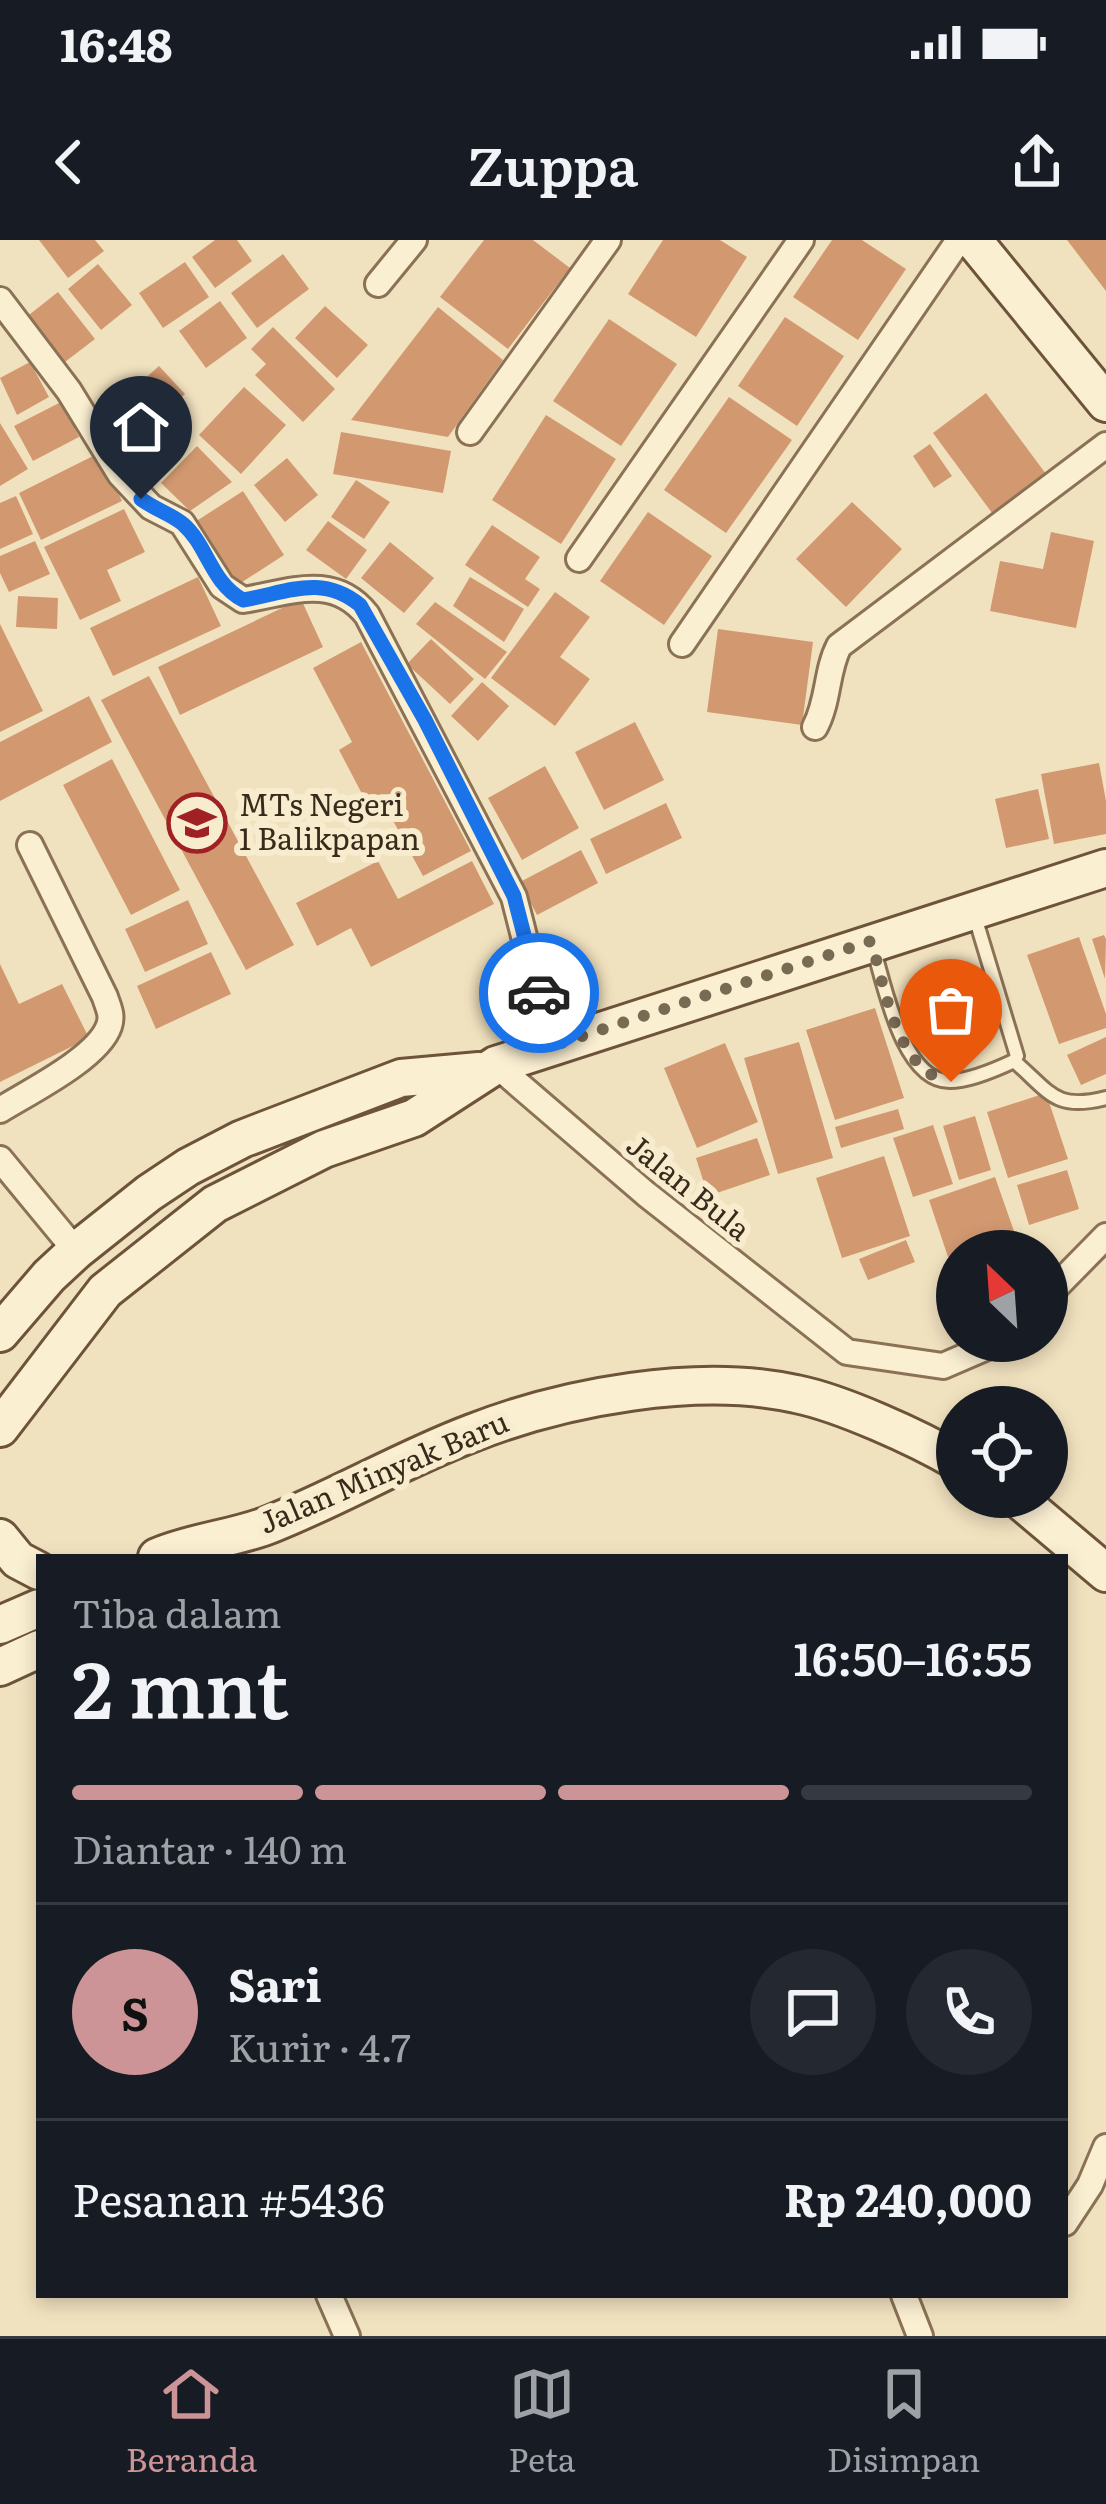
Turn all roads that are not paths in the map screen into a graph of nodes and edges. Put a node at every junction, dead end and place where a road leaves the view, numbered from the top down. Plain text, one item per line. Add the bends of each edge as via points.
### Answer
1 (414, 240) edge
2 (608, 240) edge
3 (801, 240) edge
4 (958, 240) edge
5 (973, 240) edge
6 (378, 284) dead end
7 (0, 300) edge
8 (1106, 403) edge
9 (470, 432) dead end
10 (1106, 445) edge
11 (579, 560) dead end
12 (682, 644) dead end
13 (815, 728) dead end
14 (31, 845) dead end
15 (1106, 868) edge
16 (973, 910) junction
17 (871, 941) junction
18 (552, 1046) junction
19 (1014, 1061) junction
20 (490, 1068) junction
21 (1106, 1098) edge
22 (0, 1110) edge
23 (0, 1159) edge
24 (1105, 1238) edge
25 (76, 1250) junction
26 (1068, 1275) edge
27 (0, 1333) edge
28 (952, 1362) edge
29 (0, 1428) edge
30 (936, 1452) edge
31 (1041, 1518) edge
32 (269, 1525) junction
33 (0, 1538) edge
34 (164, 1554) edge
35 (232, 1554) edge
36 (36, 1569) edge
37 (1106, 1573) edge
38 (36, 1609) edge
39 (0, 1625) edge
40 (36, 1650) edge
41 (0, 1667) edge
42 (1106, 2147) edge
43 (1068, 2218) edge
44 (329, 2298) edge
45 (905, 2298) edge
46 (347, 2336) edge
47 (920, 2336) edge

1 - 6 street
2 - 9 street
3 - 11 street
4 - 12 street
5 - 8 main road
7 - 18 street via 119,475 182,523 223,586 243,600 293,587 344,592 367,614 514,896
10 - 13 street via 839,646
14 - 22 street via 111,1017 93,1049
15 - 16 main road
16 - 17 main road
16 - 19 lane
17 - 18 main road
17 - 19 lane via 908,1056 925,1072 951,1082
18 - 20 main road
19 - 21 lane via 1061,1101
20 - 25 main road via 401,1078 242,1139 148,1193
20 - 28 street, Jalan Bula via 847,1352
20 - 29 main road via 414,1118 324,1149 214,1204 105,1292
23 - 25 street
24 - 26 street
25 - 27 main road
30 - 32 main road, Jalan Minyak Baru via 796,1394 699,1386 617,1393 472,1432
31 - 37 main road
32 - 34 main road, Jalan Minyak Baru
32 - 35 main road
33 - 36 main road
38 - 39 main road
40 - 41 main road
42 - 43 street
44 - 46 street
45 - 47 street

